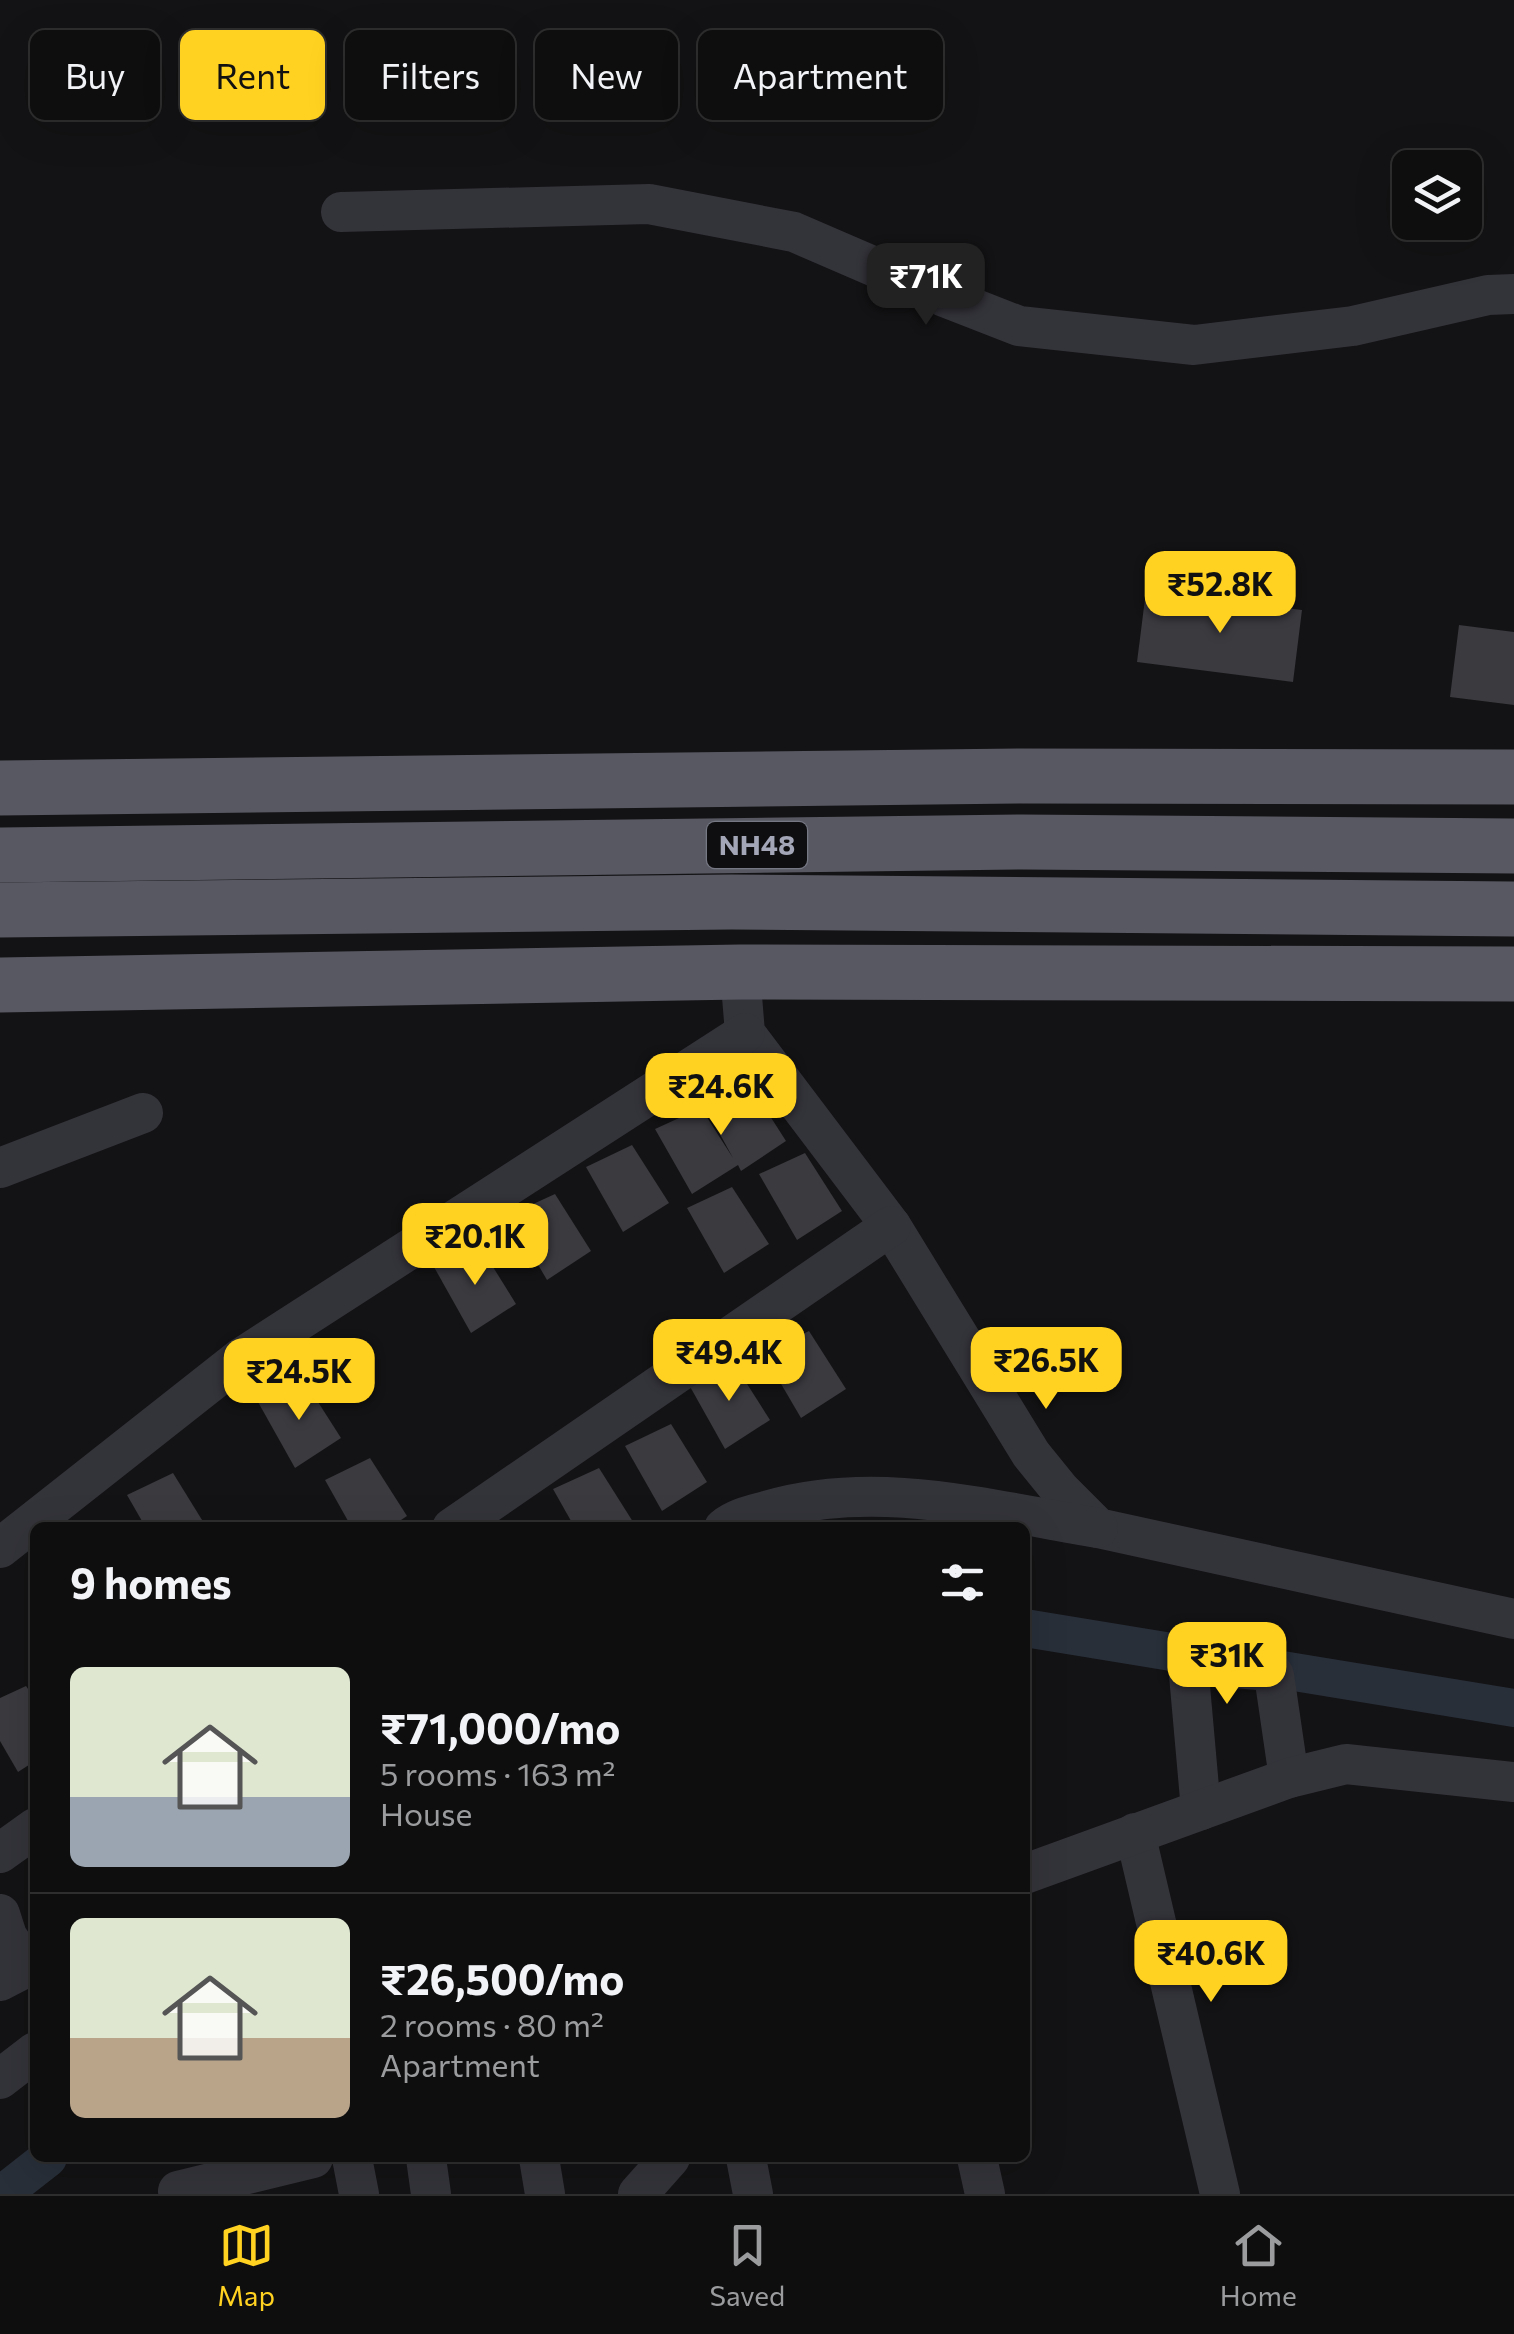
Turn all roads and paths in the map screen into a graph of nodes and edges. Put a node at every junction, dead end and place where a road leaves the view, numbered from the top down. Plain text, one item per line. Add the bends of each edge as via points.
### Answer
1 (340, 212) dead end
2 (1514, 294) edge
3 (1164, 776) junction
4 (1514, 776) edge
5 (0, 788) edge
6 (1264, 844) junction
7 (1514, 846) edge
8 (0, 855) edge
9 (1302, 907) junction
10 (1514, 909) edge
11 (0, 910) edge
12 (740, 972) junction
13 (1191, 974) junction
14 (1514, 974) edge
15 (0, 985) edge
16 (745, 1033) junction
17 (143, 1113) dead end
18 (0, 1168) edge
19 (891, 1226) junction
20 (33, 1522) edge
21 (461, 1522) edge
22 (732, 1522) edge
23 (30, 1524) edge
24 (1098, 1528) junction
25 (0, 1548) edge
26 (1514, 1619) edge
27 (1289, 1778) junction
28 (1514, 1782) edge
29 (1201, 1810) junction
30 (30, 1832) edge
31 (1134, 1832) junction
32 (0, 1853) edge
33 (1030, 1869) edge
34 (0, 1914) edge
35 (21, 1973) edge
36 (30, 2056) edge
37 (0, 2079) edge
38 (306, 2162) edge
39 (353, 2162) edge
40 (427, 2162) edge
41 (540, 2162) edge
42 (666, 2162) edge
43 (747, 2162) edge
44 (978, 2162) edge
45 (176, 2181) edge
46 (268, 2182) edge
47 (360, 2194) edge
48 (431, 2194) edge
49 (545, 2194) edge
50 (638, 2194) edge
51 (753, 2194) edge
52 (985, 2194) edge
53 (1220, 2194) edge

1 - 2 street via 649,204 794,232 1019,326 1194,345 1353,326
3 - 4 highway
3 - 5 highway
3 - 6 highway
6 - 7 highway, NH48
6 - 8 highway, NH48
9 - 10 highway, NH48
9 - 11 highway, NH48 via 711,902
9 - 13 highway
12 - 13 highway
12 - 15 highway
12 - 16 street
13 - 14 highway
16 - 19 street
16 - 20 street via 241,1358
17 - 18 street
19 - 21 street
19 - 24 street via 1030,1454
22 - 24 street via 796,1501 891,1494
23 - 25 street
24 - 26 street
27 - 28 street via 1346,1764
27 - 29 street
27 - 29 street via 1274,1674 1198,1665 1190,1675
29 - 31 street
30 - 32 street
31 - 33 street
31 - 53 street
34 - 35 street
36 - 37 street
38 - 46 street
39 - 47 street
40 - 48 street
41 - 49 street
42 - 50 street
43 - 51 street
44 - 52 street
45 - 46 street

